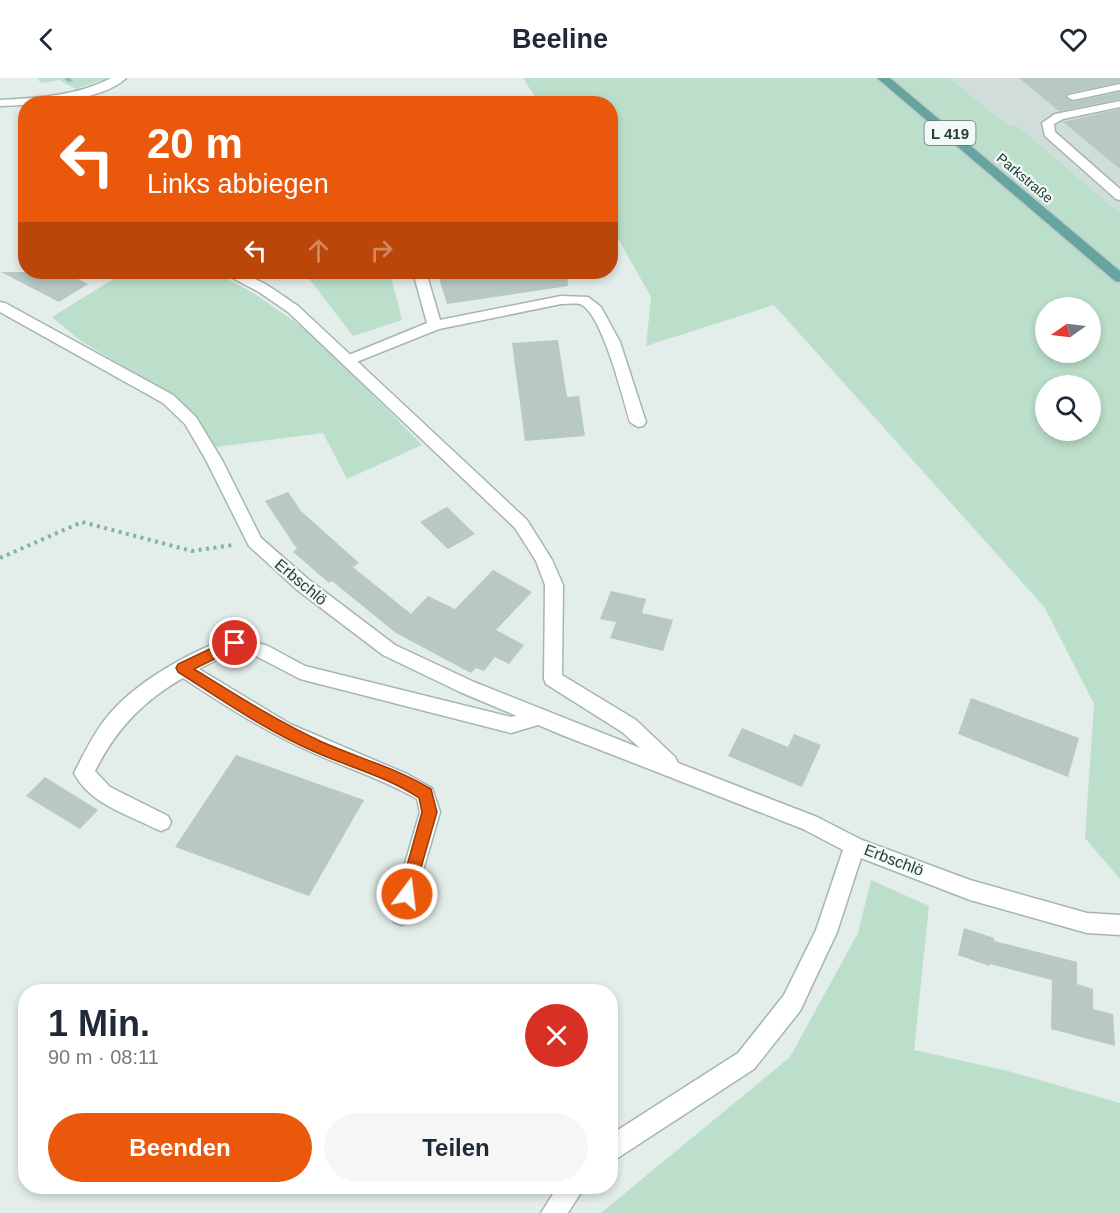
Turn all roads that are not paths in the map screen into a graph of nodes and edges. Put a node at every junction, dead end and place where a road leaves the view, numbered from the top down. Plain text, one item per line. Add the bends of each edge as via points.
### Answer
1 (120, 78) edge
2 (883, 78) edge
3 (1120, 87) edge
4 (78, 96) edge
5 (1072, 97) dead end
6 (18, 102) edge
7 (0, 103) edge
8 (1120, 104) edge
9 (1120, 196) edge
10 (1120, 278) edge
11 (245, 279) edge
12 (421, 279) edge
13 (0, 306) edge
14 (435, 325) junction
15 (349, 360) junction
16 (638, 422) dead end
17 (183, 668) junction
18 (541, 717) junction
19 (675, 770) junction
20 (161, 822) dead end
21 (855, 846) junction
22 (401, 915) dead end
23 (1120, 925) edge
24 (618, 1144) edge
25 (567, 1194) edge
26 (554, 1213) edge

1 - 4 street
2 - 10 main road, Parkstraße / L 419
3 - 5 street
6 - 7 street
8 - 9 street via 1059,116 1048,123 1049,133
11 - 15 street, Erbschlö via 293,309
12 - 14 street
13 - 18 street, Erbschlö via 168,399 191,422 255,542 302,585 389,650
14 - 15 street
14 - 16 street via 561,300 583,300 596,309 613,342
15 - 19 street, Erbschlö via 521,524 544,560 554,585 554,680 629,726
17 - 18 street via 235,643 262,651 300,672 511,725
17 - 20 street via 120,714 84,773 103,793
17 - 22 street via 271,724 407,782 425,794 430,812
18 - 19 street, Erbschlö
19 - 21 street, Erbschlö via 810,823
21 - 23 street, Erbschlö via 970,890 1087,923
21 - 24 street via 826,932 792,1003 779,1020 746,1061
25 - 26 street

